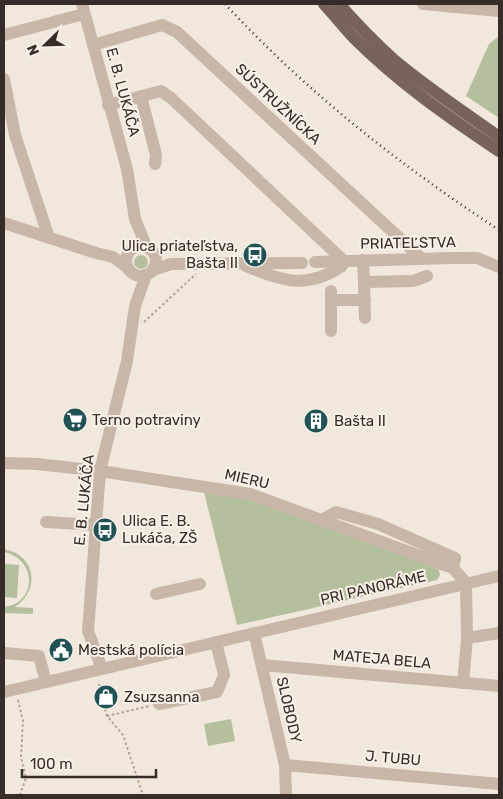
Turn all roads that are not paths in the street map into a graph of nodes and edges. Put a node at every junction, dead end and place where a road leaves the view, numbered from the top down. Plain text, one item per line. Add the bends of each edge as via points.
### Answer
1 (324, 4) edge
2 (339, 4) edge
3 (423, 4) edge
4 (83, 9) edge
5 (499, 11) edge
6 (4, 35) edge
7 (93, 45) junction
8 (4, 80) edge
9 (141, 96) junction
10 (108, 105) junction
11 (499, 137) edge
12 (499, 151) edge
13 (155, 164) dead end
14 (135, 219) junction
15 (4, 224) edge
16 (49, 238) junction
17 (131, 250) junction
18 (151, 251) junction
19 (113, 257) junction
20 (422, 259) junction
21 (343, 260) junction
22 (363, 260) junction
23 (171, 264) junction
24 (240, 264) junction
25 (499, 267) edge
26 (131, 271) junction
27 (150, 273) junction
28 (427, 276) dead end
29 (364, 282) junction
30 (365, 300) junction
31 (135, 306) junction
32 (365, 318) dead end
33 (331, 331) dead end
34 (4, 463) edge
35 (100, 470) junction
36 (46, 522) dead end
37 (96, 525) junction
38 (499, 576) edge
39 (466, 583) junction
40 (200, 584) dead end
41 (156, 594) dead end
42 (254, 633) junction
43 (499, 633) edge
44 (467, 638) junction
45 (216, 642) junction
46 (4, 653) edge
47 (262, 665) junction
48 (102, 669) junction
49 (46, 682) junction
50 (463, 683) junction
51 (499, 686) edge
52 (4, 692) edge
53 (159, 704) road end
54 (285, 765) junction
55 (499, 784) edge
56 (286, 795) edge

1 - 12 main road via 354,38 388,68 451,119
2 - 11 main road via 393,59
3 - 5 street
4 - 6 street
4 - 7 street, E. B. LUKÁČA
7 - 10 street, E. B. LUKÁČA
7 - 20 street, SÚSTRUŽNÍCKA via 162,25 177,32
8 - 16 street via 15,135
9 - 10 street
9 - 13 street via 156,155
9 - 21 street via 161,91 171,98
10 - 14 street, E. B. LUKÁČA via 127,169
14 - 17 street, E. B. LUKÁČA
14 - 18 street, E. B. LUKÁČA
15 - 16 street
16 - 19 street
17 - 18 street via 140,246
17 - 19 street
17 - 26 street via 127,258
18 - 23 street
18 - 27 street via 156,263
19 - 26 street
20 - 22 street, PRIATEĽSTVA
20 - 25 street, PRIATEĽSTVA via 477,258
21 - 22 street, PRIATEĽSTVA
21 - 24 street, PRIATEĽSTVA
21 - 24 street via 342,266 332,273 304,282
22 - 29 street
23 - 24 street, PRIATEĽSTVA
23 - 27 street, PRIATEĽSTVA
26 - 27 street via 140,276
26 - 31 street, E. B. LUKÁČA
27 - 31 street, E. B. LUKÁČA
28 - 29 street via 413,281
29 - 30 street
30 - 32 street
30 - 33 street via 331,296
31 - 35 street, E. B. LUKÁČA via 127,361
34 - 35 street, MIERU
35 - 37 street, E. B. LUKÁČA
35 - 39 street, MIERU via 250,494 454,568
36 - 37 street
37 - 48 street, E. B. LUKÁČA via 88,631
38 - 39 street, PRI PANORÁME
39 - 42 street, PRI PANORÁME
39 - 44 street
40 - 41 street
42 - 45 street, PRI PANORÁME
42 - 47 street, SLOBODY
43 - 44 street
44 - 50 street
45 - 48 street, PRI PANORÁME
45 - 53 street via 224,675 217,692
46 - 49 street via 39,656
47 - 50 street, MATEJA BELA
47 - 54 street, SLOBODY
48 - 49 street, PRI PANORÁME
49 - 52 street, PRI PANORÁME
50 - 51 street, MATEJA BELA
54 - 55 street, J. TUBU
54 - 56 street, SLOBODY

